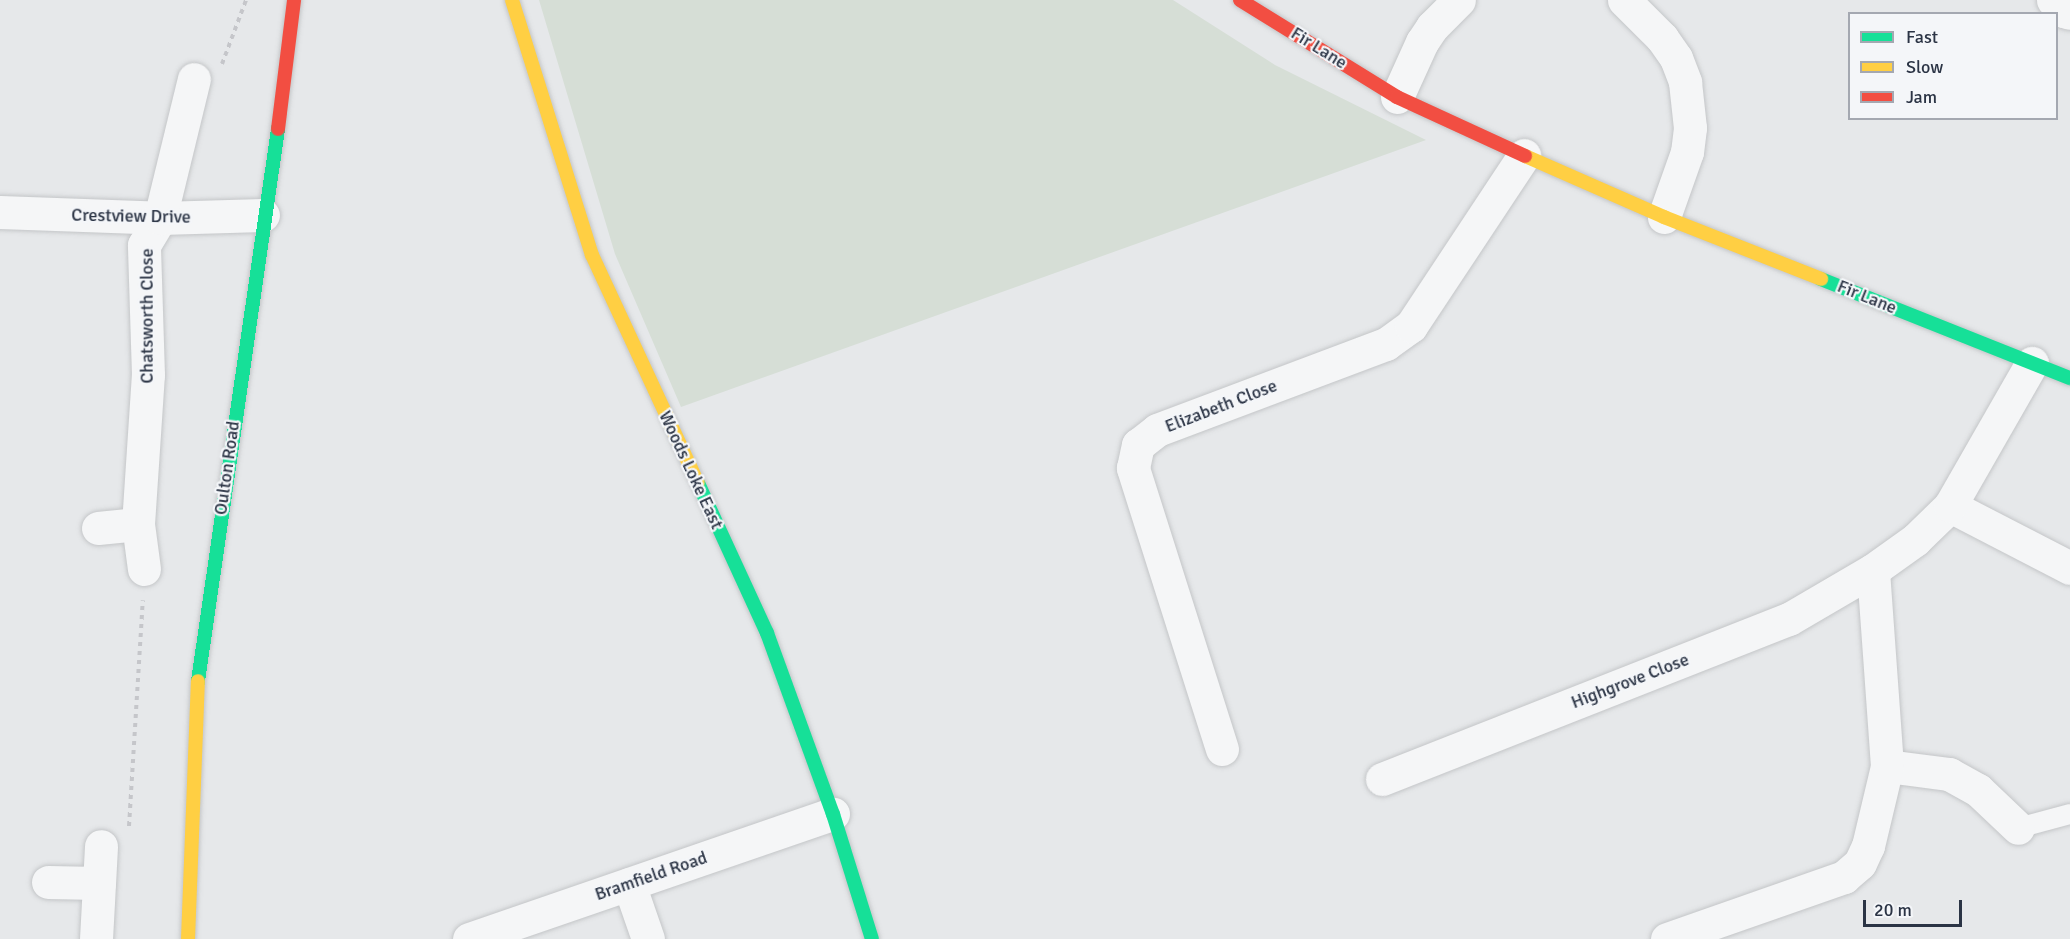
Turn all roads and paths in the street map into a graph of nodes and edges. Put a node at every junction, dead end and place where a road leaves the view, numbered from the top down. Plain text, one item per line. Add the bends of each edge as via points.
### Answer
1 (246, 0) edge
2 (294, 0) edge
3 (512, 0) edge
4 (1240, 0) edge
5 (1459, 0) edge
6 (1624, 0) edge
7 (2053, 0) edge
8 (2070, 13) edge
9 (194, 79) joint
10 (1397, 97) junction
11 (1524, 155) junction
12 (0, 212) edge
13 (263, 215) junction
14 (1664, 217) junction
15 (160, 218) junction
16 (2032, 363) junction
17 (2070, 378) edge
18 (1950, 506) junction
19 (138, 524) junction
20 (98, 528) dead end
21 (2070, 568) edge
22 (144, 569) joint
23 (1873, 570) junction
24 (1222, 749) dead end
25 (1887, 766) junction
26 (1382, 779) dead end
27 (833, 814) junction
28 (2070, 814) edge
29 (2018, 828) joint
30 (101, 846) joint
31 (48, 882) dead end
32 (99, 883) junction
33 (629, 884) junction
34 (96, 939) edge
35 (188, 939) edge
36 (469, 939) edge
37 (648, 939) edge
38 (872, 939) edge
39 (1668, 939) edge

1 - 9 path via 219,74
2 - 13 street, Oulton Road via 285,85
3 - 27 street, Woods Loke East via 592,255 767,633
4 - 10 street, Fir Lane
5 - 10 street via 1422,42
6 - 14 street via 1662,38 1676,58 1685,82 1690,128 1687,152
7 - 8 street
9 - 15 street, Chatsworth Close
10 - 11 street, Fir Lane
11 - 14 street, Fir Lane
11 - 24 street, Elizabeth Close via 1411,326 1386,344 1157,430 1138,445 1133,468
12 - 15 street, Crestview Drive
13 - 15 street, Crestview Drive
13 - 35 street, Oulton Road via 198,674
14 - 16 street, Fir Lane
15 - 19 street, Chatsworth Close via 144,246 148,375
16 - 17 street, Fir Lane
16 - 18 street, Highgrove Close
18 - 21 street
18 - 23 street, Highgrove Close via 1915,540
19 - 20 street
19 - 22 street, Chatsworth Close
22 - 30 path via 128,831
23 - 25 street
23 - 26 street, Highgrove Close via 1789,619
25 - 29 street via 1949,774 1978,790
25 - 39 street via 1868,846 1860,863 1844,877
27 - 33 street, Bramfield Road
27 - 38 street, Woods Loke East
28 - 29 lane
30 - 32 street
31 - 32 street
32 - 34 street
33 - 36 street, Bramfield Road
33 - 37 street

